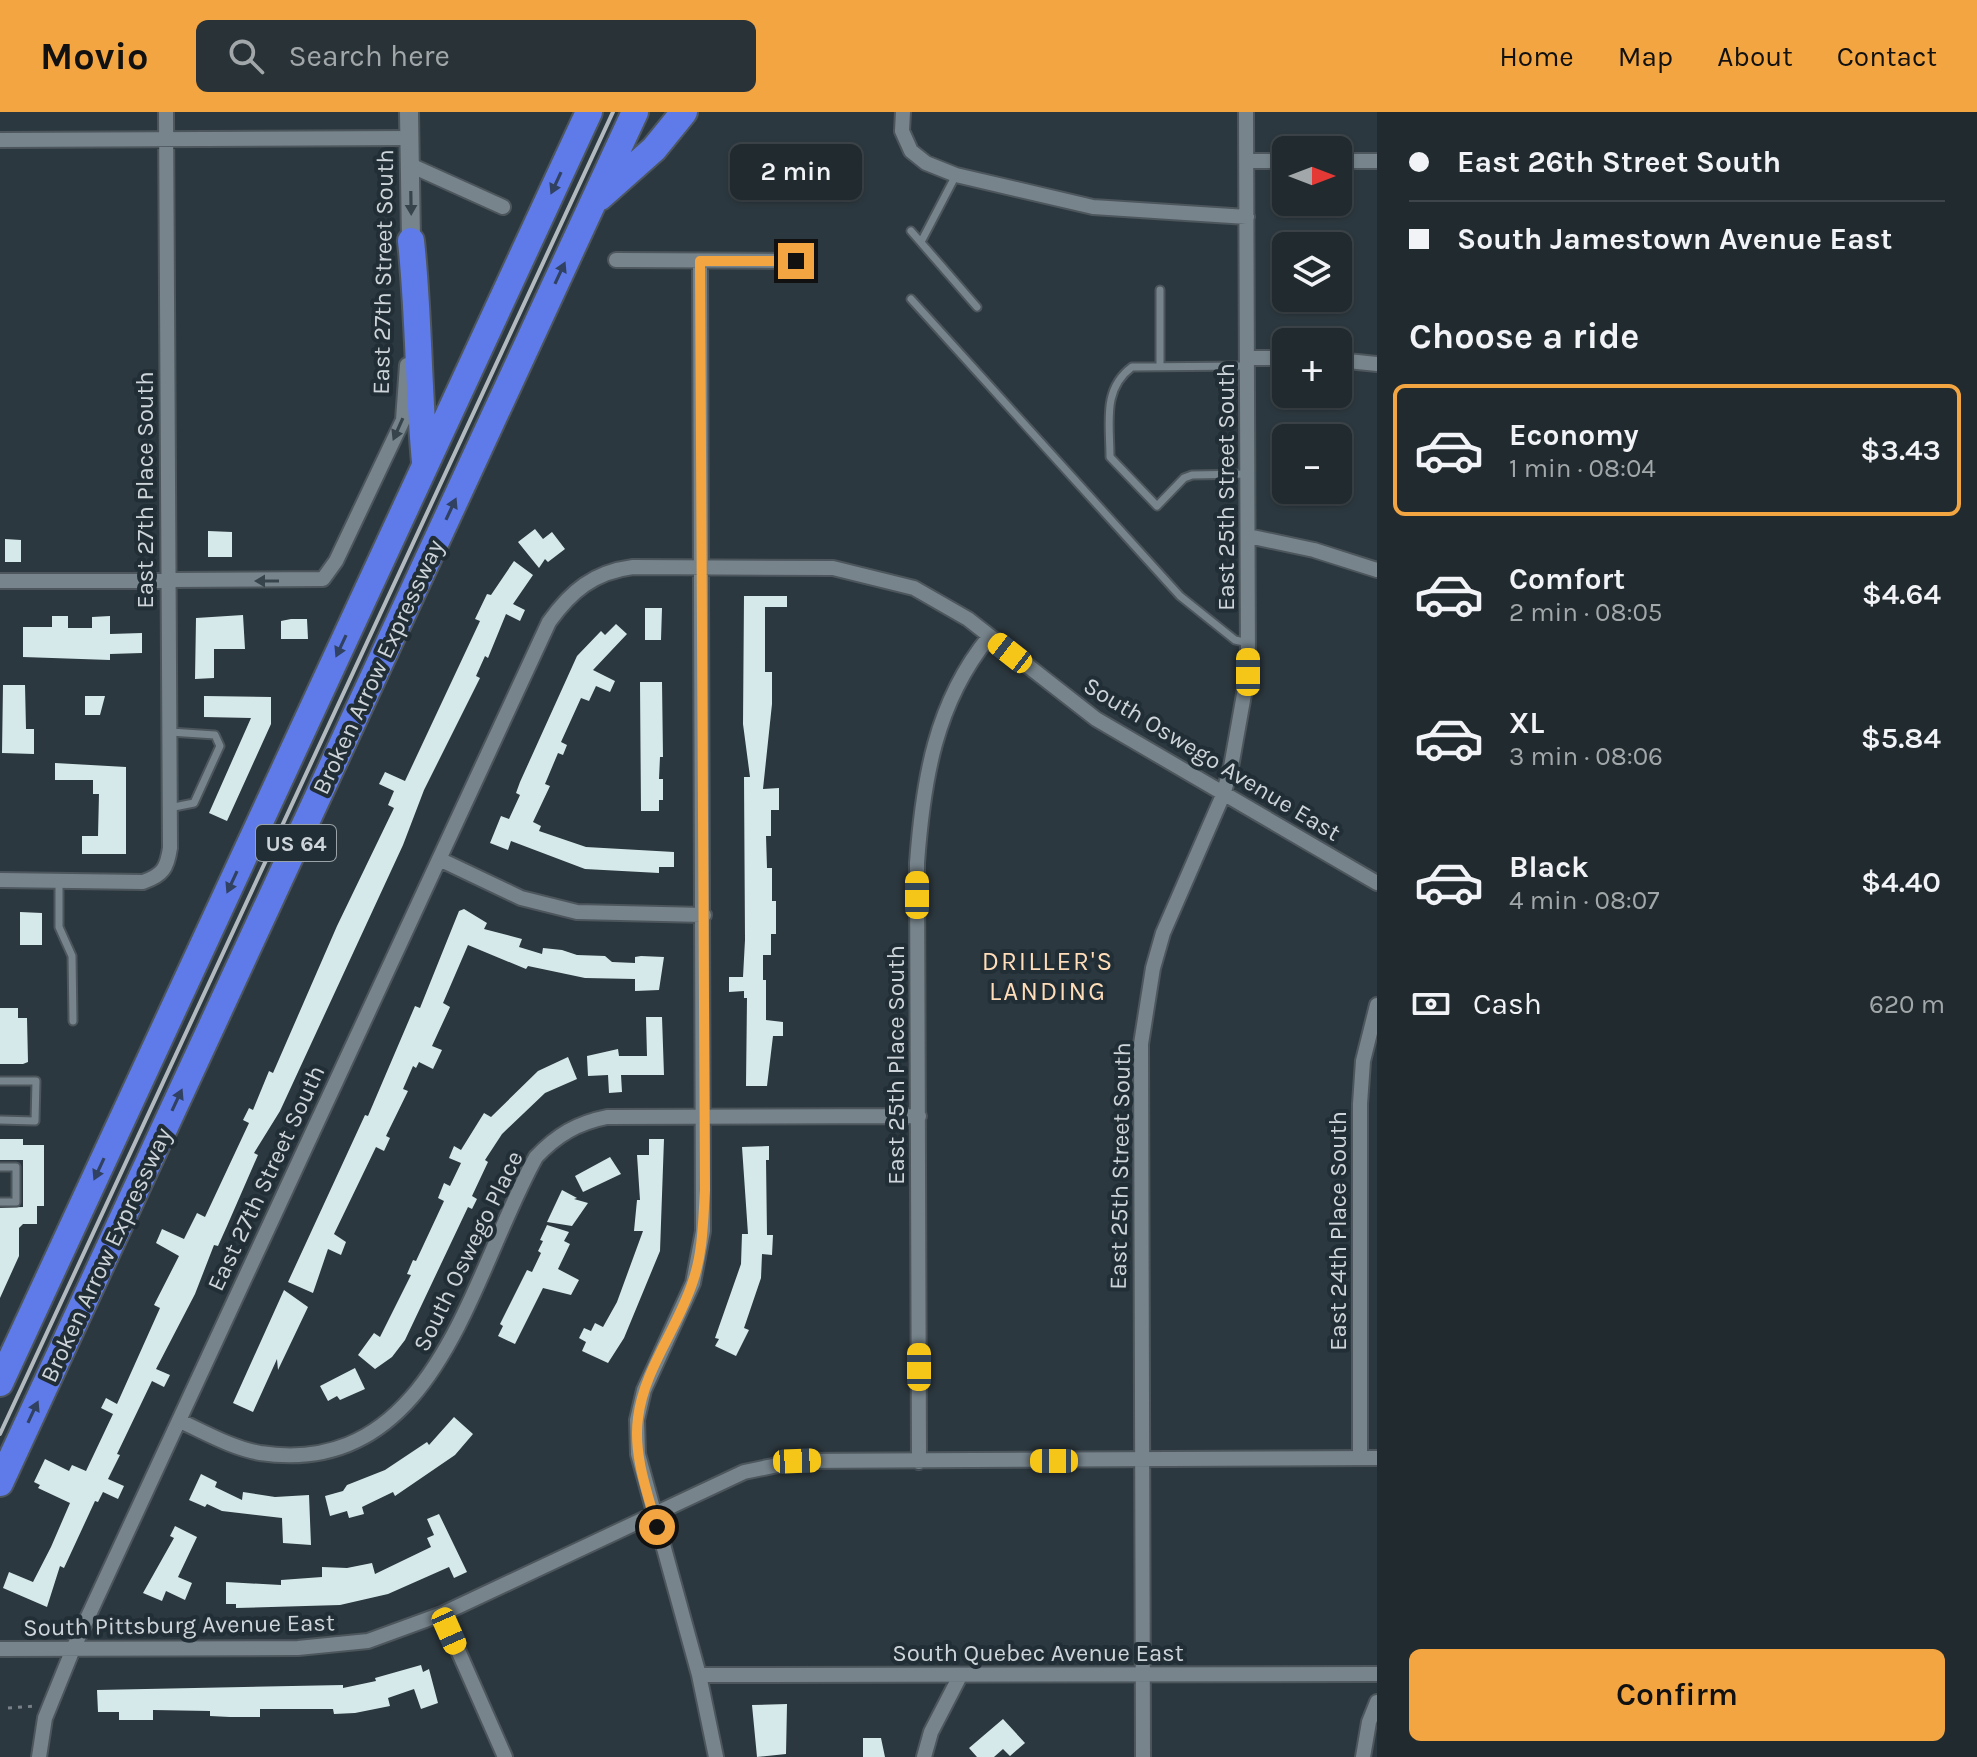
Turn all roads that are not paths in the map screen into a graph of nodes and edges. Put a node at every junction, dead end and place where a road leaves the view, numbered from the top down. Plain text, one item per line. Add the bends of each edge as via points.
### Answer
1 (166, 112) edge
2 (409, 112) edge
3 (589, 112) edge
4 (635, 112) edge
5 (684, 112) edge
6 (903, 112) edge
7 (1246, 112) edge
8 (410, 138) junction
9 (166, 139) junction
10 (0, 140) edge
11 (1247, 161) junction
12 (1272, 161) edge
13 (1352, 161) edge
14 (1377, 161) edge
15 (410, 165) junction
16 (956, 175) junction
17 (592, 204) junction
18 (503, 207) dead end
19 (1247, 217) junction
20 (911, 231) dead end
21 (411, 241) junction
22 (921, 242) junction
23 (616, 260) dead end
24 (700, 261) junction
25 (796, 261) dead end
26 (1160, 290) dead end
27 (911, 299) dead end
28 (977, 307) dead end
29 (1272, 359) edge
30 (1352, 361) edge
31 (1247, 362) junction
32 (1377, 364) edge
33 (1160, 365) junction
34 (426, 466) junction
35 (1248, 474) junction
36 (1248, 536) junction
37 (702, 567) junction
38 (1377, 570) edge
39 (0, 581) edge
40 (167, 581) junction
41 (549, 622) joint
42 (989, 637) junction
43 (1248, 643) junction
44 (168, 732) junction
45 (1223, 795) junction
46 (169, 808) junction
47 (439, 859) junction
48 (0, 880) edge
49 (59, 880) junction
50 (1377, 883) edge
51 (704, 915) junction
52 (1377, 1005) edge
53 (73, 1021) dead end
54 (0, 1081) edge
55 (919, 1116) junction
56 (703, 1117) junction
57 (0, 1120) edge
58 (0, 1167) edge
59 (0, 1202) edge
60 (0, 1383) edge
61 (180, 1421) junction
62 (1360, 1458) junction
63 (1377, 1458) edge
64 (1141, 1460) junction
65 (919, 1462) junction
66 (0, 1483) edge
67 (653, 1513) junction
68 (442, 1614) junction
69 (0, 1649) edge
70 (73, 1649) junction
71 (1377, 1674) edge
72 (699, 1675) junction
73 (1142, 1675) junction
74 (960, 1676) junction
75 (1377, 1702) edge
76 (39, 1757) edge
77 (505, 1757) edge
78 (716, 1757) edge
79 (924, 1757) edge
80 (1143, 1757) edge
81 (1363, 1757) edge

1 - 9 street, East 27th Place South
2 - 8 street, East 27th Street South
3 -> 34 highway, Broken Arrow Expressway / US 64
4 - 17 highway, Broken Arrow Expressway / US 64
5 - 17 highway via 654,149
6 - 16 street via 905,141 926,163
7 - 11 street, East 25th Street South
8 - 9 street
8 - 15 street, East 27th Street South
9 - 10 street
9 - 40 street, East 27th Place South
11 - 12 street
11 - 19 street, East 25th Street South
13 - 14 street
15 - 18 street
15 -> 21 street, East 27th Street South
16 - 19 street via 1093,207
16 - 22 lane
66 -> 17 highway, Broken Arrow Expressway / US 64
19 - 31 street, East 25th Street South
20 - 22 lane
21 - 34 highway
21 -> 40 street, East 27th Street South via 403,420 336,561 317,581
22 - 28 lane
23 - 24 street
24 - 25 street
24 - 37 street
26 - 33 lane
27 - 43 lane via 1180,596 1235,640
29 - 31 street
30 - 32 street
31 - 33 lane
31 - 35 street, East 25th Street South
33 - 35 lane via 1132,367 1112,387 1110,457 1157,506 1192,475
34 -> 60 highway, Broken Arrow Expressway / US 64
35 - 36 street, East 25th Street South
36 - 38 street
36 - 43 street, East 25th Street South
37 - 41 street, South Oswego Avenue East via 614,569 572,592
37 - 42 street, South Oswego Avenue East via 833,568 879,577 937,599
37 - 51 street
39 - 40 street
40 - 44 street, East 27th Place South
41 - 47 street, East 27th Street South
42 - 45 street, South Oswego Avenue East via 1096,719
42 - 55 street, East 25th Place South via 962,674 928,762 917,863
43 - 45 street, East 25th Street South via 1240,733
44 - 46 street, East 27th Place South
44 - 46 lane via 208,732 220,746 194,803
45 - 50 street, South Oswego Avenue East
45 - 64 street, East 25th Street South via 1163,933 1145,1010 1139,1094
46 - 49 street, East 27th Place South via 167,867 161,874 143,882
47 - 51 street via 521,898 577,912
47 - 61 street, East 27th Street South
48 - 49 street
49 - 53 lane via 59,927 72,956
51 - 56 street
52 - 62 street, East 24th Place South via 1363,1061 1360,1104
54 - 57 lane via 36,1081 35,1121
55 - 56 street, South Oswego Place
55 - 65 street, East 25th Place South
56 - 61 street, South Oswego Place via 599,1119 575,1126 546,1146 525,1176 434,1370 386,1425 335,1449 287,1454 234,1446
56 - 67 street via 705,1190 699,1259 644,1390 637,1420 638,1454
58 - 59 lane via 16,1167 16,1202
61 - 70 street, East 27th Street South
62 - 63 street, South Pittsburg Avenue East
62 - 64 street, South Pittsburg Avenue East
64 - 65 street, South Pittsburg Avenue East
64 - 73 street, East 25th Street South
65 - 67 street, South Pittsburg Avenue East via 776,1464 744,1472
67 - 68 street, South Pittsburg Avenue East
67 - 72 street
68 - 70 street, South Pittsburg Avenue East via 397,1632 334,1646
68 - 77 street
69 - 70 street, South Pittsburg Avenue East
70 - 76 street, East 27th Street South via 49,1708
71 - 73 street, South Quebec Avenue East
72 - 74 street, South Quebec Avenue East
72 - 78 street
73 - 74 street, South Quebec Avenue East
73 - 80 street, East 25th Street South
74 - 79 street
75 - 81 street

